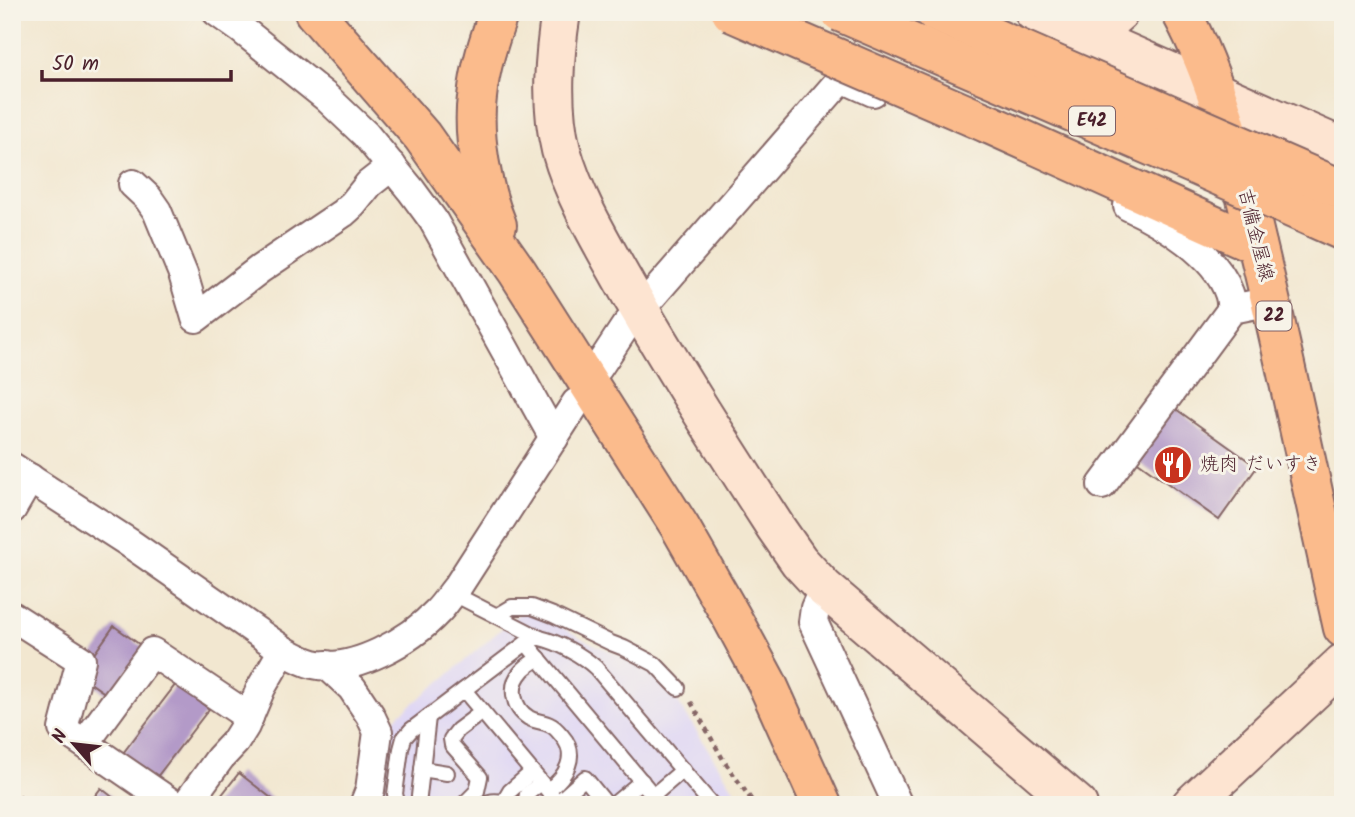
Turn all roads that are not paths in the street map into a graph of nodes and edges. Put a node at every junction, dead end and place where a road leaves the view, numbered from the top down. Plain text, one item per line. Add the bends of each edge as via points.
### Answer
1 (217, 12) edge
2 (314, 12) edge
3 (499, 12) edge
4 (561, 12) edge
5 (732, 12) edge
6 (840, 12) edge
7 (935, 12) edge
8 (1119, 12) edge
9 (1181, 12) edge
10 (1049, 19) edge
11 (1215, 92) junction
12 (1343, 148) edge
13 (392, 166) junction
14 (132, 184) dead end
15 (1343, 190) edge
16 (1343, 231) edge
17 (1257, 245) junction
18 (517, 271) junction
19 (1271, 301) junction
20 (1232, 309) junction
21 (640, 311) junction
22 (598, 368) dead end
23 (576, 403) dead end
24 (554, 438) junction
25 (21, 472) edge
26 (1310, 482) junction
27 (1102, 485) dead end
28 (12, 509) edge
29 (1343, 548) edge
30 (824, 589) junction
31 (453, 593) junction
32 (12, 616) edge
33 (497, 616) junction
34 (1343, 628) edge
35 (533, 640) junction
36 (283, 650) junction
37 (539, 658) junction
38 (1343, 663) edge
39 (327, 665) junction
40 (678, 688) road end
41 (464, 690) junction
42 (482, 712) junction
43 (249, 717) junction
44 (428, 717) junction
45 (85, 743) junction
46 (422, 769) junction
47 (683, 770) junction
48 (447, 773) dead end
49 (642, 781) junction
50 (540, 782) junction
51 (648, 800) edge
52 (504, 804) edge
53 (559, 804) edge
54 (174, 805) edge
55 (186, 805) edge
56 (364, 805) edge
57 (398, 805) edge
58 (418, 805) edge
59 (463, 805) edge
60 (484, 805) edge
61 (525, 805) edge
62 (607, 805) edge
63 (613, 805) edge
64 (712, 805) edge
65 (822, 805) edge
66 (898, 805) edge
67 (1078, 805) edge
68 (1191, 805) edge

1 - 13 street via 326,97
2 - 18 main road via 422,136
3 - 18 main road via 485,51 476,129 491,211
4 - 21 street via 554,91 561,149 574,189
5 - 17 main road, bridge
6 - 16 main road, E42, bridge
7 - 15 main road, E42, bridge
8 - 10 street via 1086,27
9 - 11 main road, 吉備金屋線 / 22
10 - 11 street
11 - 12 street
11 - 17 main road, 吉備金屋線 / 22
13 - 14 street via 343,213 196,318 156,211
13 - 24 street via 433,220
17 - 19 main road, 吉備金屋線 / 22
18 - 65 main road via 680,527 767,683
19 - 20 street
19 - 26 main road, 吉備金屋線 / 22
20 - 21 street via 1217,272 1185,240 1153,218 842,78
20 - 27 street
21 - 22 street
21 - 30 street via 776,528
23 - 24 street
24 - 31 street
25 - 28 street
25 - 36 street
26 - 29 street
26 - 34 main road, 吉備金屋線 / 22
30 - 66 street via 813,622
30 - 67 street
31 - 33 lane
31 - 39 street via 418,629 388,648 357,661
32 - 45 street via 81,660 63,729
33 - 35 lane
33 - 40 lane via 512,607 532,607 553,615 654,664
35 - 37 lane
35 - 41 lane
35 - 47 lane via 571,651 596,668
36 - 39 street
36 - 43 street
37 - 49 lane
37 - 50 lane via 521,672 513,698 522,712 551,725 569,746 570,758 554,786
38 - 68 street
39 - 56 street via 352,688 378,732
41 - 42 lane
41 - 44 lane
42 - 50 lane
42 - 59 lane via 451,739 480,777 477,791
43 - 45 street via 152,652
43 - 55 street
44 - 46 lane
44 - 57 lane via 404,738
45 - 54 street
46 - 48 lane
46 - 58 lane
47 - 51 lane
47 - 64 lane
49 - 51 lane
49 - 63 lane
50 - 52 lane via 510,790
50 - 53 lane
50 - 61 lane via 527,794
52 - 60 lane via 492,801
53 - 62 lane via 585,778

